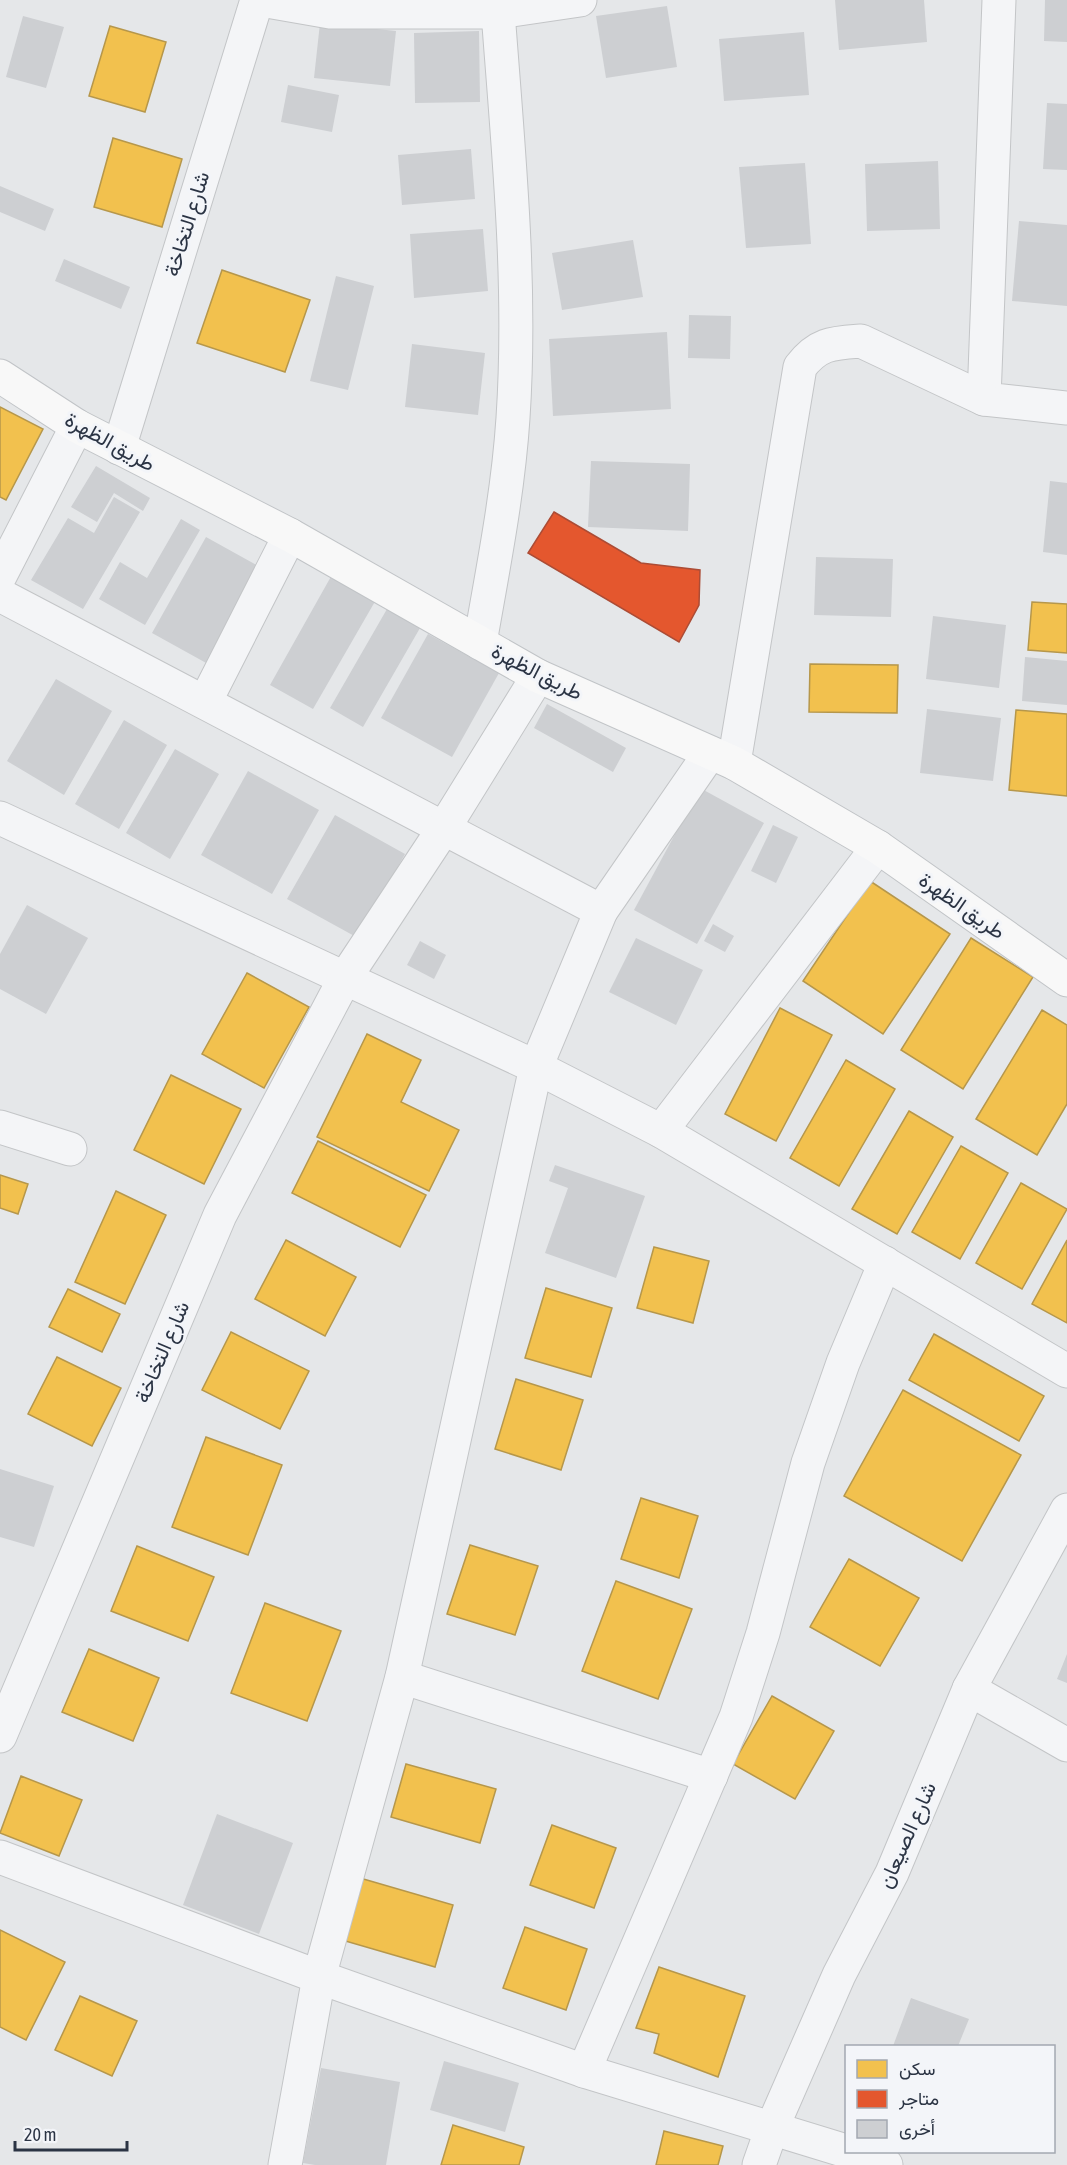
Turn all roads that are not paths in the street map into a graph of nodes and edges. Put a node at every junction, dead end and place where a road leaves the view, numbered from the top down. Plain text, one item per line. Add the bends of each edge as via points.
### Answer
1 (259, 0) edge
2 (580, 0) edge
3 (999, 0) edge
4 (498, 12) junction
5 (0, 376) edge
6 (984, 399) junction
7 (1067, 408) edge
8 (77, 426) junction
9 (119, 448) junction
10 (290, 535) junction
11 (0, 576) edge
12 (0, 595) edge
13 (480, 643) junction
14 (538, 676) junction
15 (206, 702) junction
16 (722, 758) junction
17 (0, 818) edge
18 (444, 828) junction
19 (878, 847) junction
20 (601, 911) junction
21 (345, 978) junction
22 (1067, 980) edge
23 (536, 1067) junction
24 (0, 1127) edge
25 (661, 1131) junction
26 (70, 1149) dead end
27 (885, 1263) junction
28 (1067, 1371) edge
29 (1067, 1510) edge
30 (402, 1677) junction
31 (969, 1689) junction
32 (0, 1736) edge
33 (1067, 1745) edge
34 (711, 1776) junction
35 (0, 1857) edge
36 (319, 1977) junction
37 (584, 2072) junction
38 (772, 2128) junction
39 (845, 2150) edge
40 (853, 2153) edge
41 (285, 2165) edge
42 (759, 2165) edge
43 (886, 2165) edge

1 - 4 street via 330,12
1 - 9 street, شارع التخاخة
2 - 4 street
3 - 6 street
4 - 13 street via 516,273 513,415 508,483
5 - 8 main road, طريق الظهرة
6 - 7 street
6 - 16 street via 861,341 821,346 810,353 800,367
8 - 9 main road, طريق الظهرة
8 - 11 street
9 - 10 main road, طريق الظهرة
10 - 13 main road, طريق الظهرة
10 - 15 street
12 - 15 street
13 - 14 main road, طريق الظهرة
14 - 16 main road, طريق الظهرة
14 - 18 street, شارع التخاخة
15 - 18 street
16 - 19 main road, طريق الظهرة
16 - 20 street
17 - 21 street
18 - 20 street
18 - 21 street, شارع التخاخة
19 - 22 main road, طريق الظهرة
19 - 25 street
20 - 23 street
21 - 23 street
21 - 32 street, شارع التخاخة via 220,1215
23 - 25 street
23 - 30 street
24 - 26 street
25 - 27 street
27 - 28 street
27 - 34 street via 843,1363 812,1452 763,1633 736,1717
29 - 31 street, شارع الصيعان
30 - 34 street
30 - 36 street
31 - 33 street
31 - 38 street, شارع الصيعان via 892,1873 839,1975
34 - 37 street
35 - 36 street
36 - 37 street
36 - 41 street
37 - 38 street
38 - 39 street
38 - 42 street, شارع الصيعان
40 - 43 street

